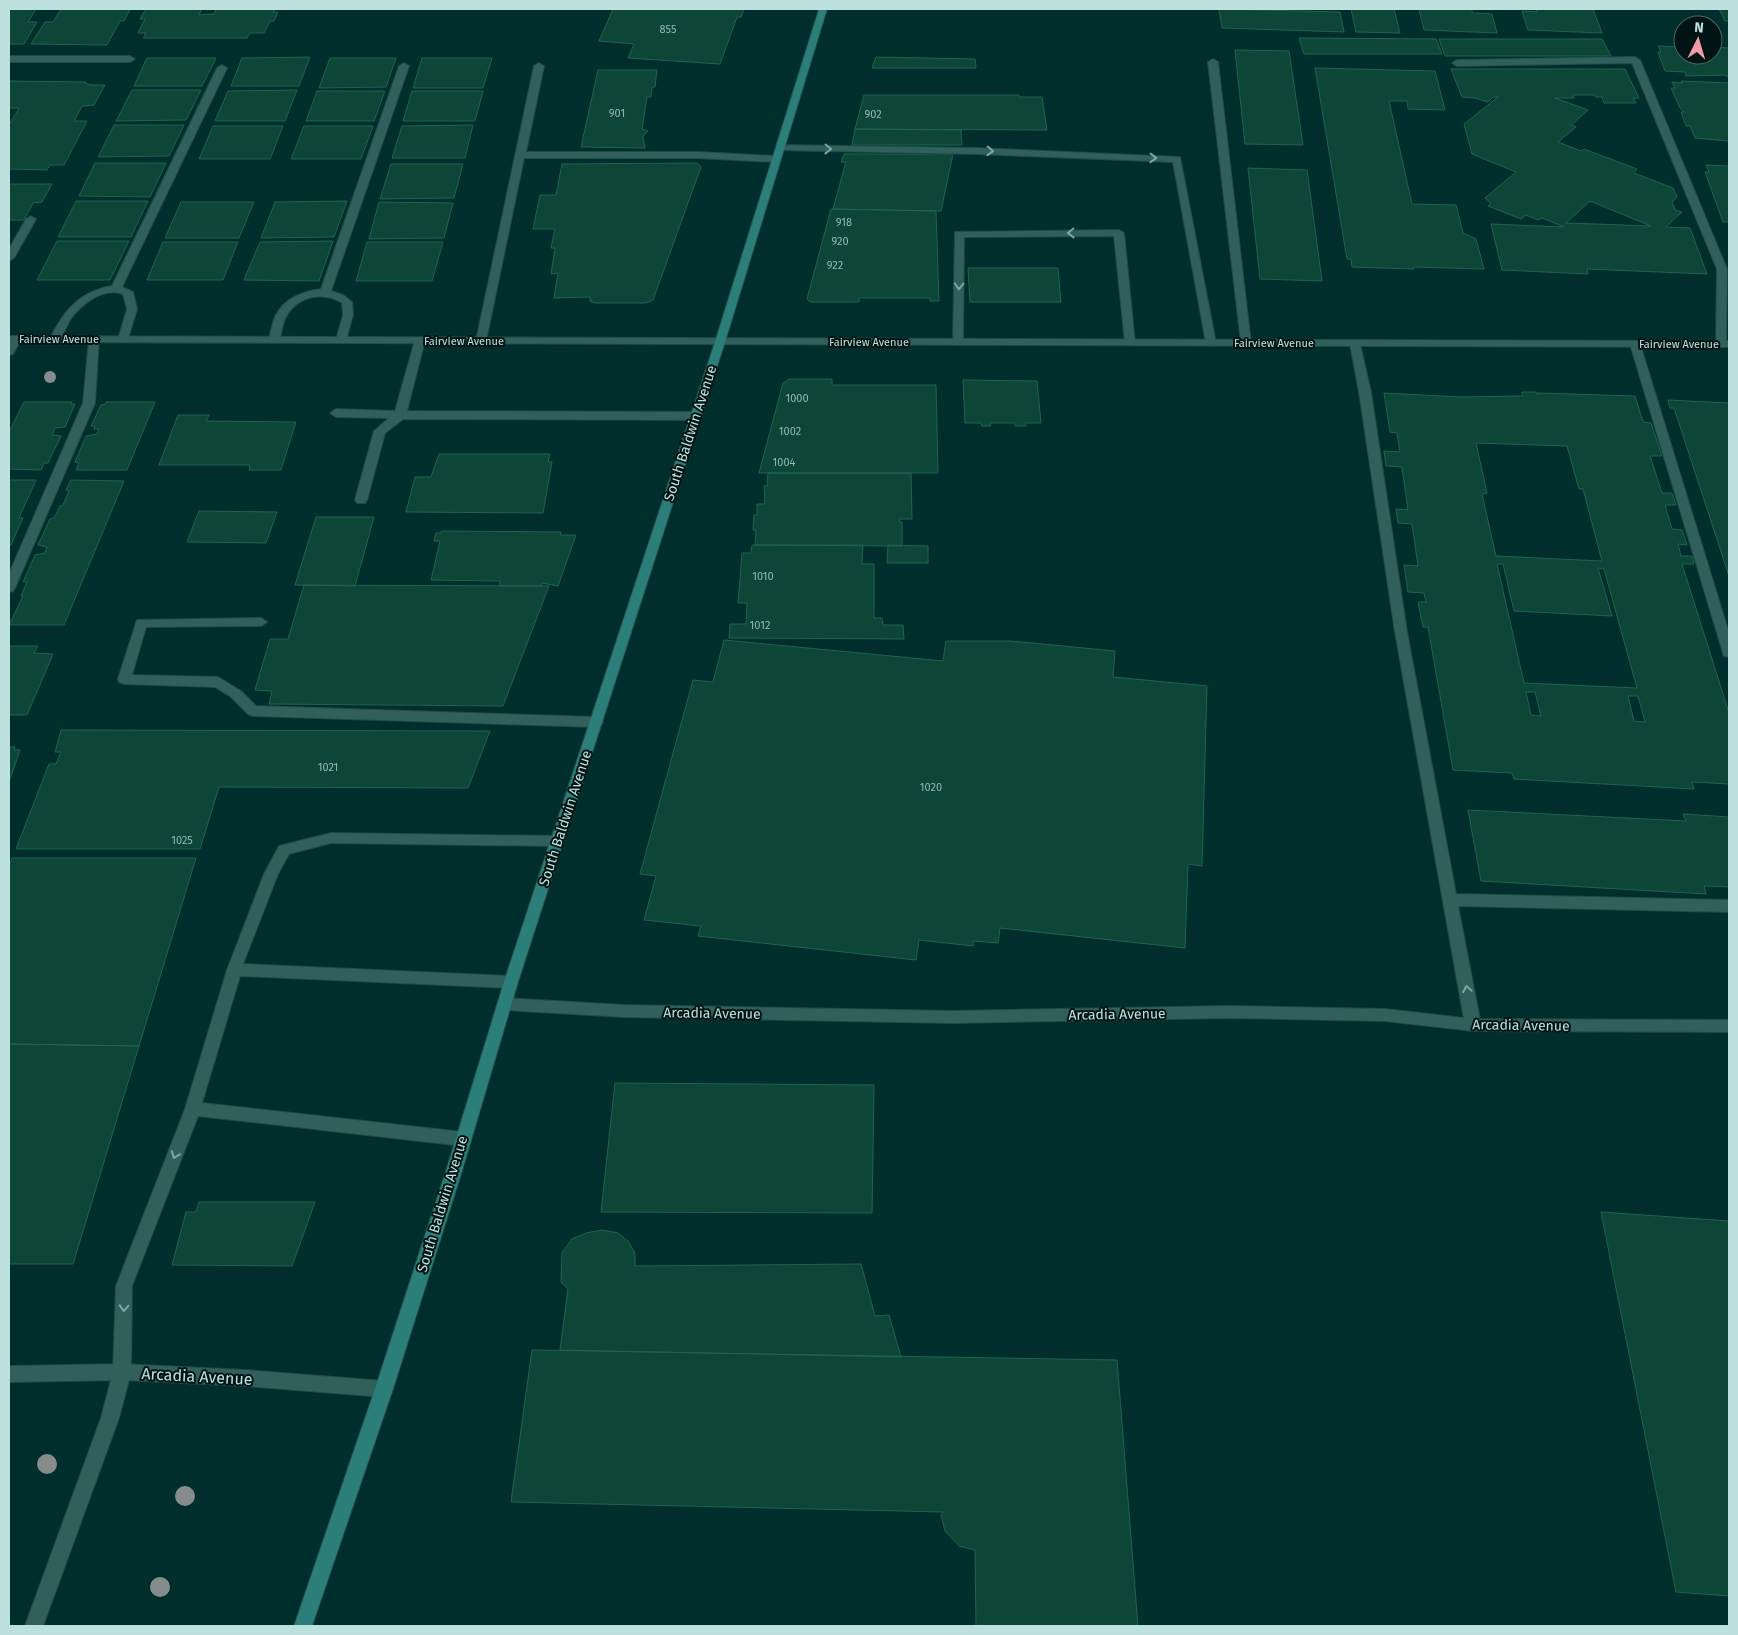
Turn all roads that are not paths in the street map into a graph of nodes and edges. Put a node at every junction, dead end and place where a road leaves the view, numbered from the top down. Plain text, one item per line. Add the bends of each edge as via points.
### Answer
1 (823, 9) edge
2 (9, 58) edge
3 (130, 59) dead end
4 (1213, 62) dead end
5 (1458, 63) dead end
6 (404, 66) dead end
7 (539, 66) dead end
8 (222, 68) dead end
9 (779, 148) junction
10 (521, 155) junction
11 (776, 159) junction
12 (31, 219) dead end
13 (9, 258) edge
14 (116, 288) junction
15 (325, 292) junction
16 (12, 339) edge
17 (55, 339) junction
18 (94, 339) junction
19 (123, 339) junction
20 (274, 340) junction
21 (341, 340) junction
22 (420, 340) junction
23 (481, 341) junction
24 (720, 342) junction
25 (958, 343) junction
26 (1130, 343) junction
27 (1211, 343) junction
28 (1246, 343) junction
29 (1355, 344) junction
30 (1636, 344) junction
31 (1725, 344) edge
32 (9, 352) edge
33 (336, 413) dead end
34 (400, 415) junction
35 (696, 416) junction
36 (361, 500) dead end
37 (9, 588) edge
38 (260, 622) dead end
39 (1729, 653) edge
40 (596, 722) junction
41 (557, 840) junction
42 (1451, 900) junction
43 (1729, 906) edge
44 (234, 970) junction
45 (511, 982) junction
46 (505, 1004) junction
47 (1474, 1026) junction
48 (1729, 1026) edge
49 (193, 1109) junction
50 (463, 1139) junction
51 (122, 1372) junction
52 (9, 1374) edge
53 (384, 1389) junction
54 (34, 1626) edge
55 (303, 1626) edge

1 - 9 main road, South Baldwin Avenue
2 - 3 street
4 - 28 street
5 - 31 street via 1635,60 1722,269
6 - 15 street
7 - 10 street
8 - 14 street
9 - 11 main road, South Baldwin Avenue
9 -> 27 street via 1176,159
10 - 11 street via 698,154
10 - 23 street
11 - 24 main road, South Baldwin Avenue
12 - 13 street
14 - 17 street via 91,296 74,308
14 - 19 street via 128,292 132,304
15 - 20 street via 299,298 288,307 281,315
15 - 21 street via 347,302 348,315
16 - 17 street, Fairview Avenue
16 - 32 street
17 - 18 street, Fairview Avenue
18 - 19 street, Fairview Avenue
18 - 37 street via 89,403
19 - 20 street, Fairview Avenue
20 - 21 street, Fairview Avenue
21 - 22 street, Fairview Avenue
22 - 23 street, Fairview Avenue
22 - 34 lane
23 - 24 street, Fairview Avenue
24 - 25 street, Fairview Avenue
24 - 35 main road, South Baldwin Avenue
25 - 26 street, Fairview Avenue
26 -> 25 street via 1119,233 959,234
26 - 27 street, Fairview Avenue
27 - 28 street, Fairview Avenue
28 - 29 street, Fairview Avenue
29 - 30 street, Fairview Avenue
29 - 42 street via 1401,632
30 - 31 street, Fairview Avenue
30 - 39 street
33 - 34 street
34 - 35 lane
34 - 36 street via 380,431
35 - 40 main road, South Baldwin Avenue
38 - 40 street via 141,623 124,679 218,682 253,711
40 - 41 main road, South Baldwin Avenue
41 - 44 street via 331,838 284,850 271,874
41 - 45 main road, South Baldwin Avenue
42 - 43 street
47 -> 42 street
44 - 45 street
44 - 49 street
45 - 46 main road, South Baldwin Avenue
46 - 47 street, Arcadia Avenue via 624,1012 954,1016 1228,1012 1385,1014
46 - 50 main road, South Baldwin Avenue
47 - 48 street, Arcadia Avenue
49 - 50 street
49 -> 51 street via 124,1286
50 - 53 main road, South Baldwin Avenue
51 - 52 street, Arcadia Avenue
51 - 53 street, Arcadia Avenue
51 - 54 street via 110,1418
53 - 55 main road, South Baldwin Avenue

